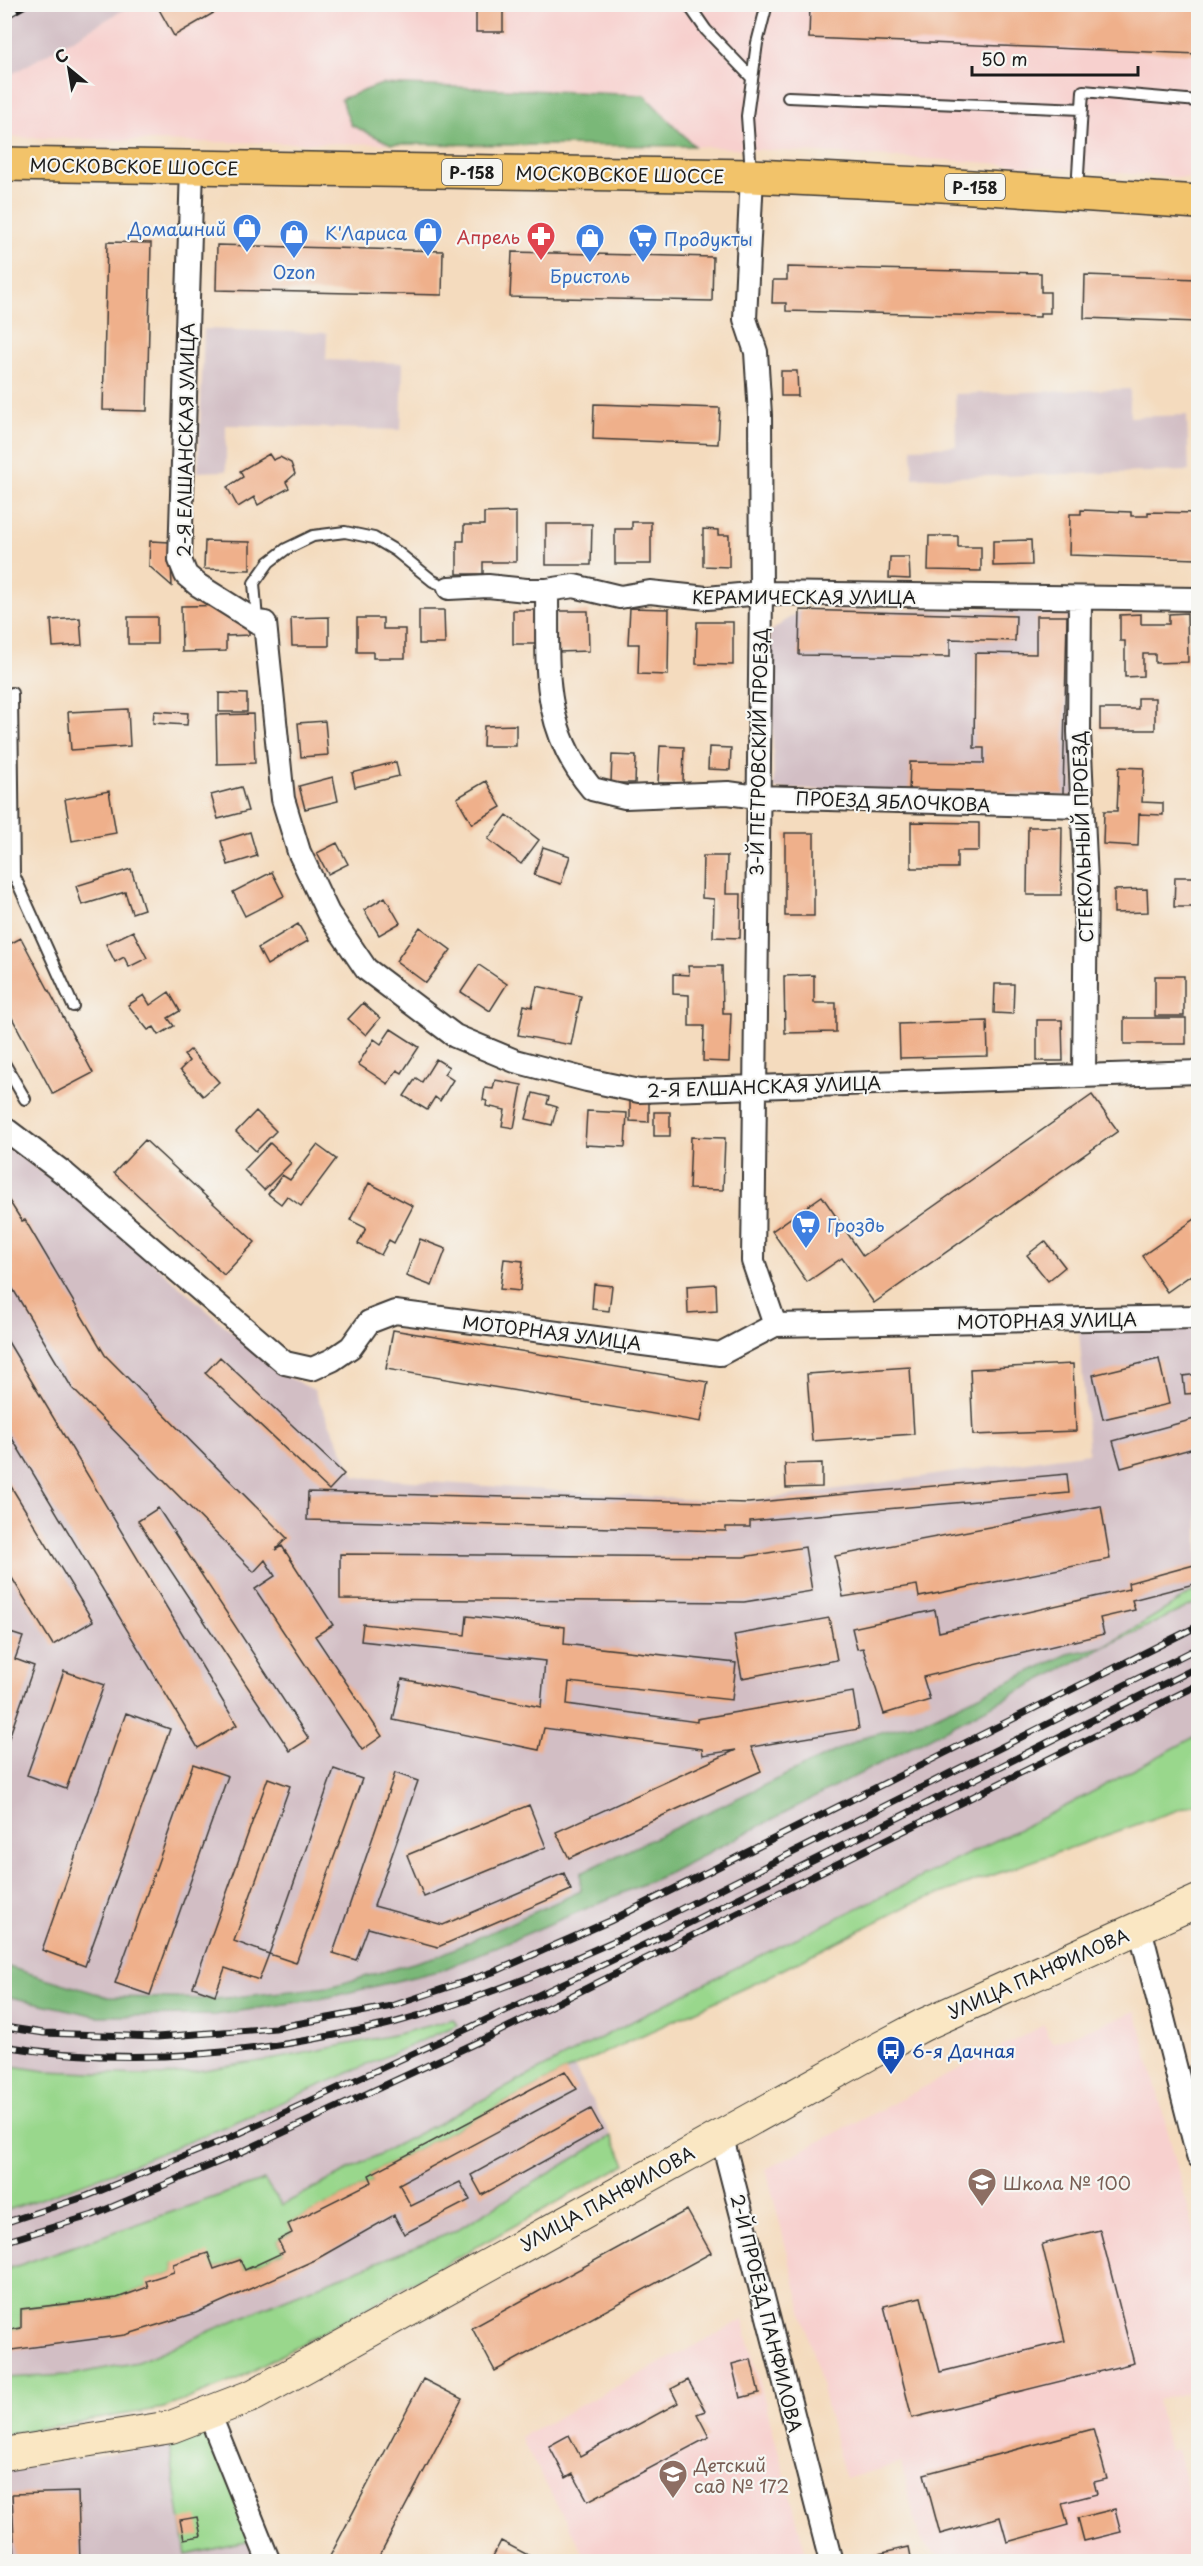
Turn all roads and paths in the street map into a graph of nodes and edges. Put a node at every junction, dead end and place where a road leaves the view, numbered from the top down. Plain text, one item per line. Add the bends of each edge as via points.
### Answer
1 (688, 4) edge
2 (767, 4) edge
3 (752, 78) junction
4 (788, 97) dead end
5 (1198, 101) edge
6 (1082, 108) junction
7 (4, 164) edge
8 (192, 167) junction
9 (752, 176) junction
10 (1077, 194) junction
11 (1198, 202) edge
12 (449, 588) joint
13 (547, 590) junction
14 (761, 593) junction
15 (1080, 598) junction
16 (1198, 599) edge
17 (257, 622) junction
18 (12, 693) dead end
19 (757, 797) junction
20 (1081, 806) junction
21 (9, 875) edge
22 (73, 1006) dead end
23 (4, 1063) edge
24 (1198, 1072) edge
25 (1084, 1075) junction
26 (753, 1086) junction
27 (25, 1099) dead end
28 (4, 1128) edge
29 (1198, 1317) edge
30 (775, 1325) junction
31 (1198, 1901) edge
32 (1140, 1928) junction
33 (721, 2134) junction
34 (1198, 2156) edge
35 (209, 2413) junction
36 (4, 2454) edge
37 (270, 2562) edge
38 (831, 2562) edge

1 - 3 lane via 706,30
2 - 3 lane
3 - 9 lane via 747,116
4 - 6 lane
5 - 6 lane via 1083,91
6 - 10 lane
7 - 8 main road, МОСКОВСКОЕ ШОССЕ / Р-158
8 - 9 main road, МОСКОВСКОЕ ШОССЕ / Р-158
8 - 17 street, 2-Я ЕЛШАНСКАЯ УЛИЦА via 180,560 186,575 198,585
9 - 10 main road, МОСКОВСКОЕ ШОССЕ / Р-158
9 - 14 street, 3-Й ПЕТРОВСКИЙ ПРОЕЗД via 746,319 756,352 760,415
10 - 11 main road, МОСКОВСКОЕ ШОССЕ / Р-158
12 - 13 street, КЕРАМИЧЕСКАЯ УЛИЦА
12 - 17 lane via 433,581 374,538 345,532 313,536 285,549 269,562 255,583
13 - 14 street, КЕРАМИЧЕСКАЯ УЛИЦА via 574,585 620,597 650,592 707,598
13 - 19 street, ПРОЕЗД ЯБЛОЧКОВА via 552,712 565,751 592,789 626,797 728,793
14 - 15 street, КЕРАМИЧЕСКАЯ УЛИЦА
14 - 19 street, 3-Й ПЕТРОВСКИЙ ПРОЕЗД
15 - 16 street, КЕРАМИЧЕСКАЯ УЛИЦА
15 - 20 street, СТЕКОЛЬНЫЙ ПРОЕЗД
17 - 26 street, 2-Я ЕЛШАНСКАЯ УЛИЦА via 265,623 283,800 296,841 328,912 366,969 455,1036 515,1061 639,1090
18 - 21 lane
19 - 20 street, ПРОЕЗД ЯБЛОЧКОВА
19 - 26 street, 3-Й ПЕТРОВСКИЙ ПРОЕЗД
20 - 25 street, СТЕКОЛЬНЫЙ ПРОЕЗД via 1086,881
21 - 22 lane
23 - 27 lane
24 - 25 street, 2-Я ЕЛШАНСКАЯ УЛИЦА
25 - 26 street, 2-Я ЕЛШАНСКАЯ УЛИЦА
26 - 30 street, 3-Й ПЕТРОВСКИЙ ПРОЕЗД via 753,1261
28 - 30 street, МОТОРНАЯ УЛИЦА via 65,1174 285,1362 312,1369 351,1347 369,1322 395,1312 720,1354
29 - 30 street, МОТОРНАЯ УЛИЦА
31 - 32 main road, УЛИЦА ПАНФИЛОВА
32 - 33 main road, УЛИЦА ПАНФИЛОВА via 923,2025
32 - 34 street
33 - 35 main road, УЛИЦА ПАНФИЛОВА via 254,2395
33 - 38 street, 2-Й ПРОЕЗД ПАНФИЛОВА
35 - 36 main road, УЛИЦА ПАНФИЛОВА via 171,2427
35 - 37 street

